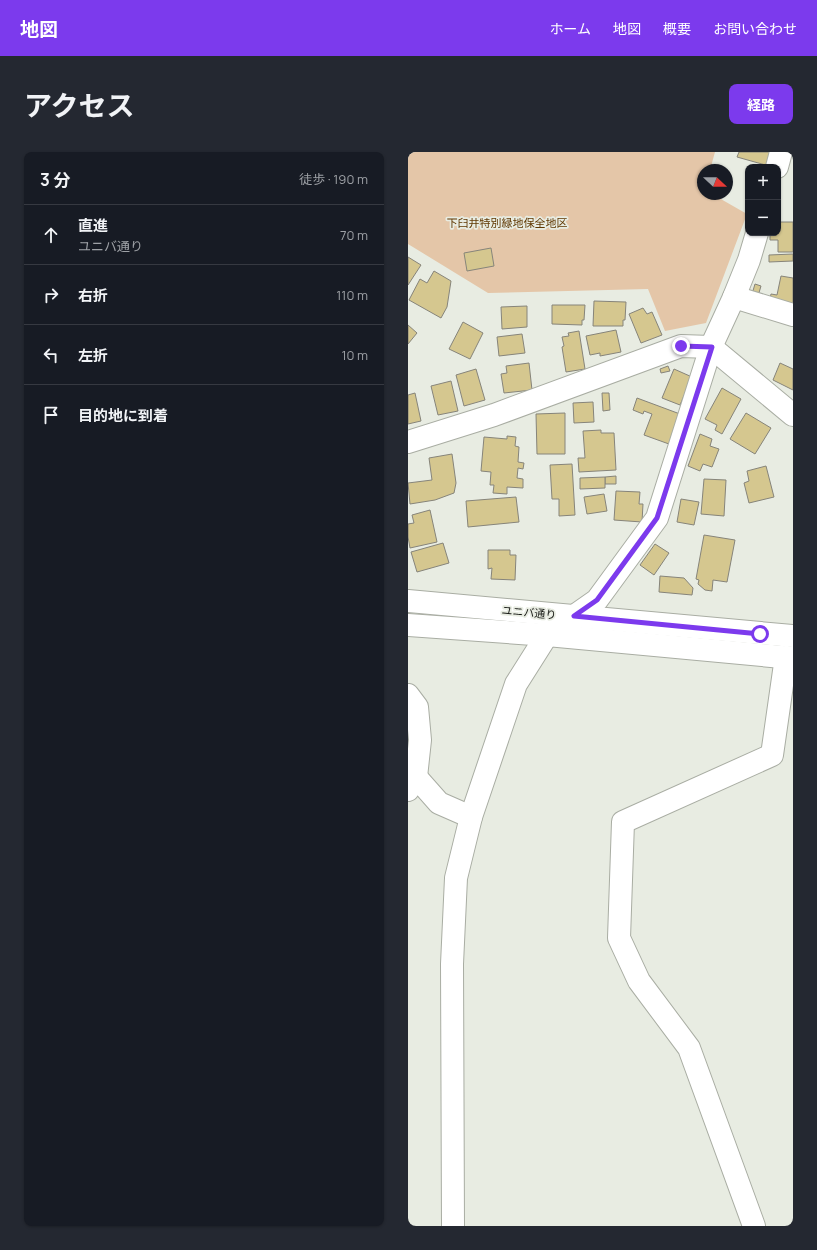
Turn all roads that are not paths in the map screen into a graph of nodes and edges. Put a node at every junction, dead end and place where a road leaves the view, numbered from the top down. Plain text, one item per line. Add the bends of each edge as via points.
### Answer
1 (781, 152) edge
2 (778, 164) edge
3 (756, 236) edge
4 (734, 297) junction
5 (793, 315) edge
6 (712, 347) junction
7 (793, 415) edge
8 (408, 442) edge
9 (408, 601) edge
10 (574, 616) junction
11 (408, 625) edge
12 (547, 635) junction
13 (793, 636) edge
14 (790, 658) edge
15 (408, 695) edge
16 (412, 783) edge
17 (471, 817) junction
18 (453, 1226) edge
19 (754, 1226) edge

1 - 2 street
3 - 4 street
4 - 5 street
4 - 6 street
6 - 7 street
6 - 8 street via 681,346 494,415
6 - 10 street via 657,518 597,600
9 - 10 street, ユニバ通り
10 - 12 street
10 - 13 street, ユニバ通り
11 - 12 street, ユニバ通り
12 - 14 street, ユニバ通り
12 - 17 street via 516,684
14 - 19 street via 772,755 623,822 619,938 639,981 689,1048
15 - 16 street via 417,707 420,740
16 - 17 street via 439,803
17 - 18 street via 456,878 452,964

